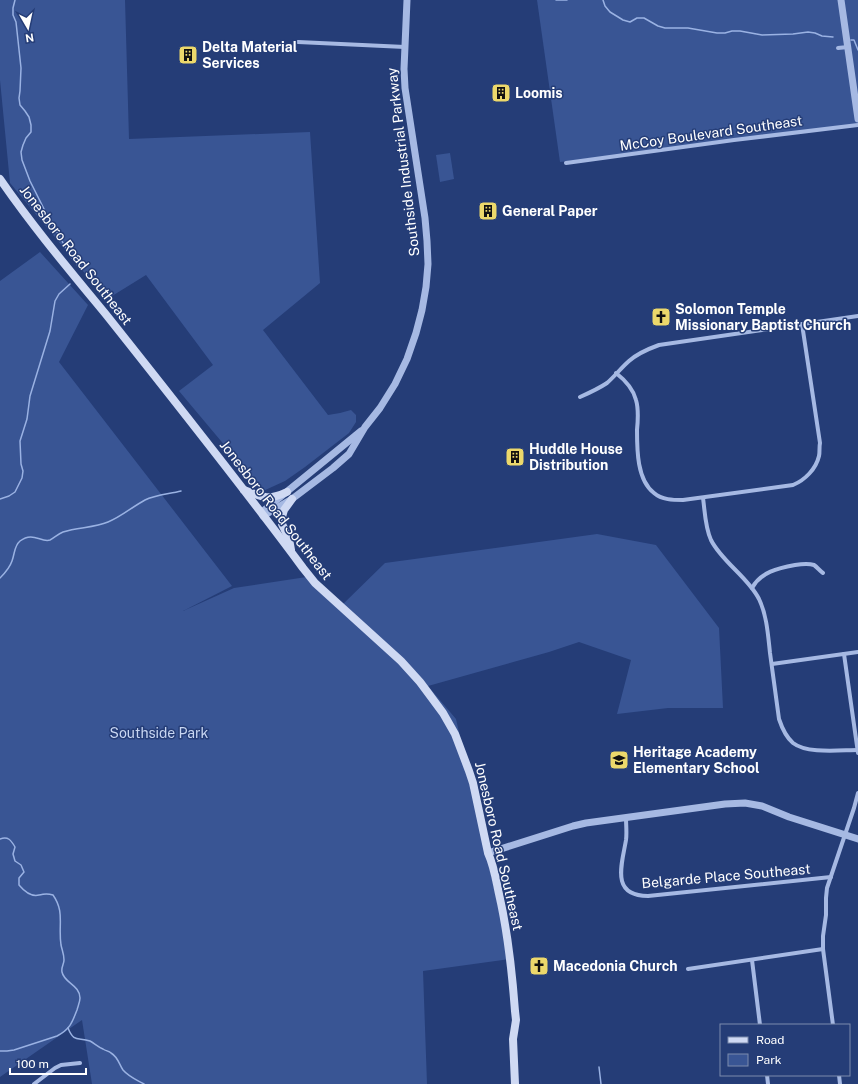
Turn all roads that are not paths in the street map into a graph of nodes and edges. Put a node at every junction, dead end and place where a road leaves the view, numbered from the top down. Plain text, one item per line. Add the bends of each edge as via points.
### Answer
1 (407, 0) edge
2 (841, 0) edge
3 (298, 42) dead end
4 (404, 47) junction
5 (848, 47) junction
6 (838, 48) dead end
7 (858, 120) edge
8 (858, 125) edge
9 (566, 164) dead end
10 (0, 179) edge
11 (858, 316) edge
12 (802, 324) junction
13 (616, 373) junction
14 (580, 397) dead end
15 (365, 427) junction
16 (306, 476) junction
17 (313, 484) junction
18 (243, 489) junction
19 (287, 492) junction
20 (703, 498) junction
21 (292, 499) junction
22 (262, 514) junction
23 (292, 553) junction
24 (823, 573) dead end
25 (752, 588) junction
26 (858, 652) edge
27 (844, 654) junction
28 (772, 664) junction
29 (858, 752) edge
30 (858, 794) edge
31 (626, 818) junction
32 (845, 835) junction
33 (858, 839) edge
34 (488, 853) junction
35 (831, 877) junction
36 (823, 949) junction
37 (752, 960) junction
38 (688, 969) dead end
39 (760, 1024) edge
40 (833, 1024) edge
41 (80, 1063) dead end
42 (34, 1084) edge
43 (515, 1084) edge

1 - 4 street, Southside Industrial Parkway
2 - 5 street
3 - 4 street
4 - 15 street, Southside Industrial Parkway via 405,88 425,218 428,264 426,287 416,333 407,359 392,389
5 - 6 street
5 - 7 street
8 - 9 street, McCoy Boulevard Southeast
10 - 18 main road, Jonesboro Road Southeast via 45,240
11 - 12 street
12 - 13 street via 659,345 637,355
12 - 20 street via 820,443 815,467 805,479 793,485
13 - 14 street via 601,387
13 - 20 street via 629,385 636,400 639,463 647,485 654,493 670,500
15 - 16 street, Southside Industrial Parkway
15 - 17 street, Southside Industrial Parkway via 350,454
16 - 17 street
16 - 19 street, Southside Industrial Parkway
17 - 21 street, Southside Industrial Parkway
18 - 19 main road via 264,498 276,497
18 - 22 main road, Jonesboro Road Southeast
19 - 22 street, Southside Industrial Parkway
20 - 25 street via 706,523 712,542
21 - 22 street, Southside Industrial Parkway
21 - 23 main road via 284,510 282,524
22 - 23 main road, Jonesboro Road Southeast
23 - 34 main road, Jonesboro Road Southeast via 315,582 401,661 443,714 455,734 473,783
24 - 25 street via 814,565 782,567 767,573
25 - 28 street via 764,614
26 - 27 street
27 - 28 street
27 - 29 street
28 - 29 street via 779,719 790,740 811,750
30 - 32 street
31 - 32 street via 745,803 762,806
31 - 34 street via 573,826
31 - 35 street, Belgarde Place Southeast via 620,878 625,888 634,895 648,896
32 - 33 street
32 - 35 street
34 - 43 main road, Jonesboro Road Southeast via 506,921 510,952 516,1020 513,1039
35 - 36 street via 826,898
36 - 37 street
36 - 40 street
37 - 38 street
37 - 39 street
41 - 42 street via 61,1065

